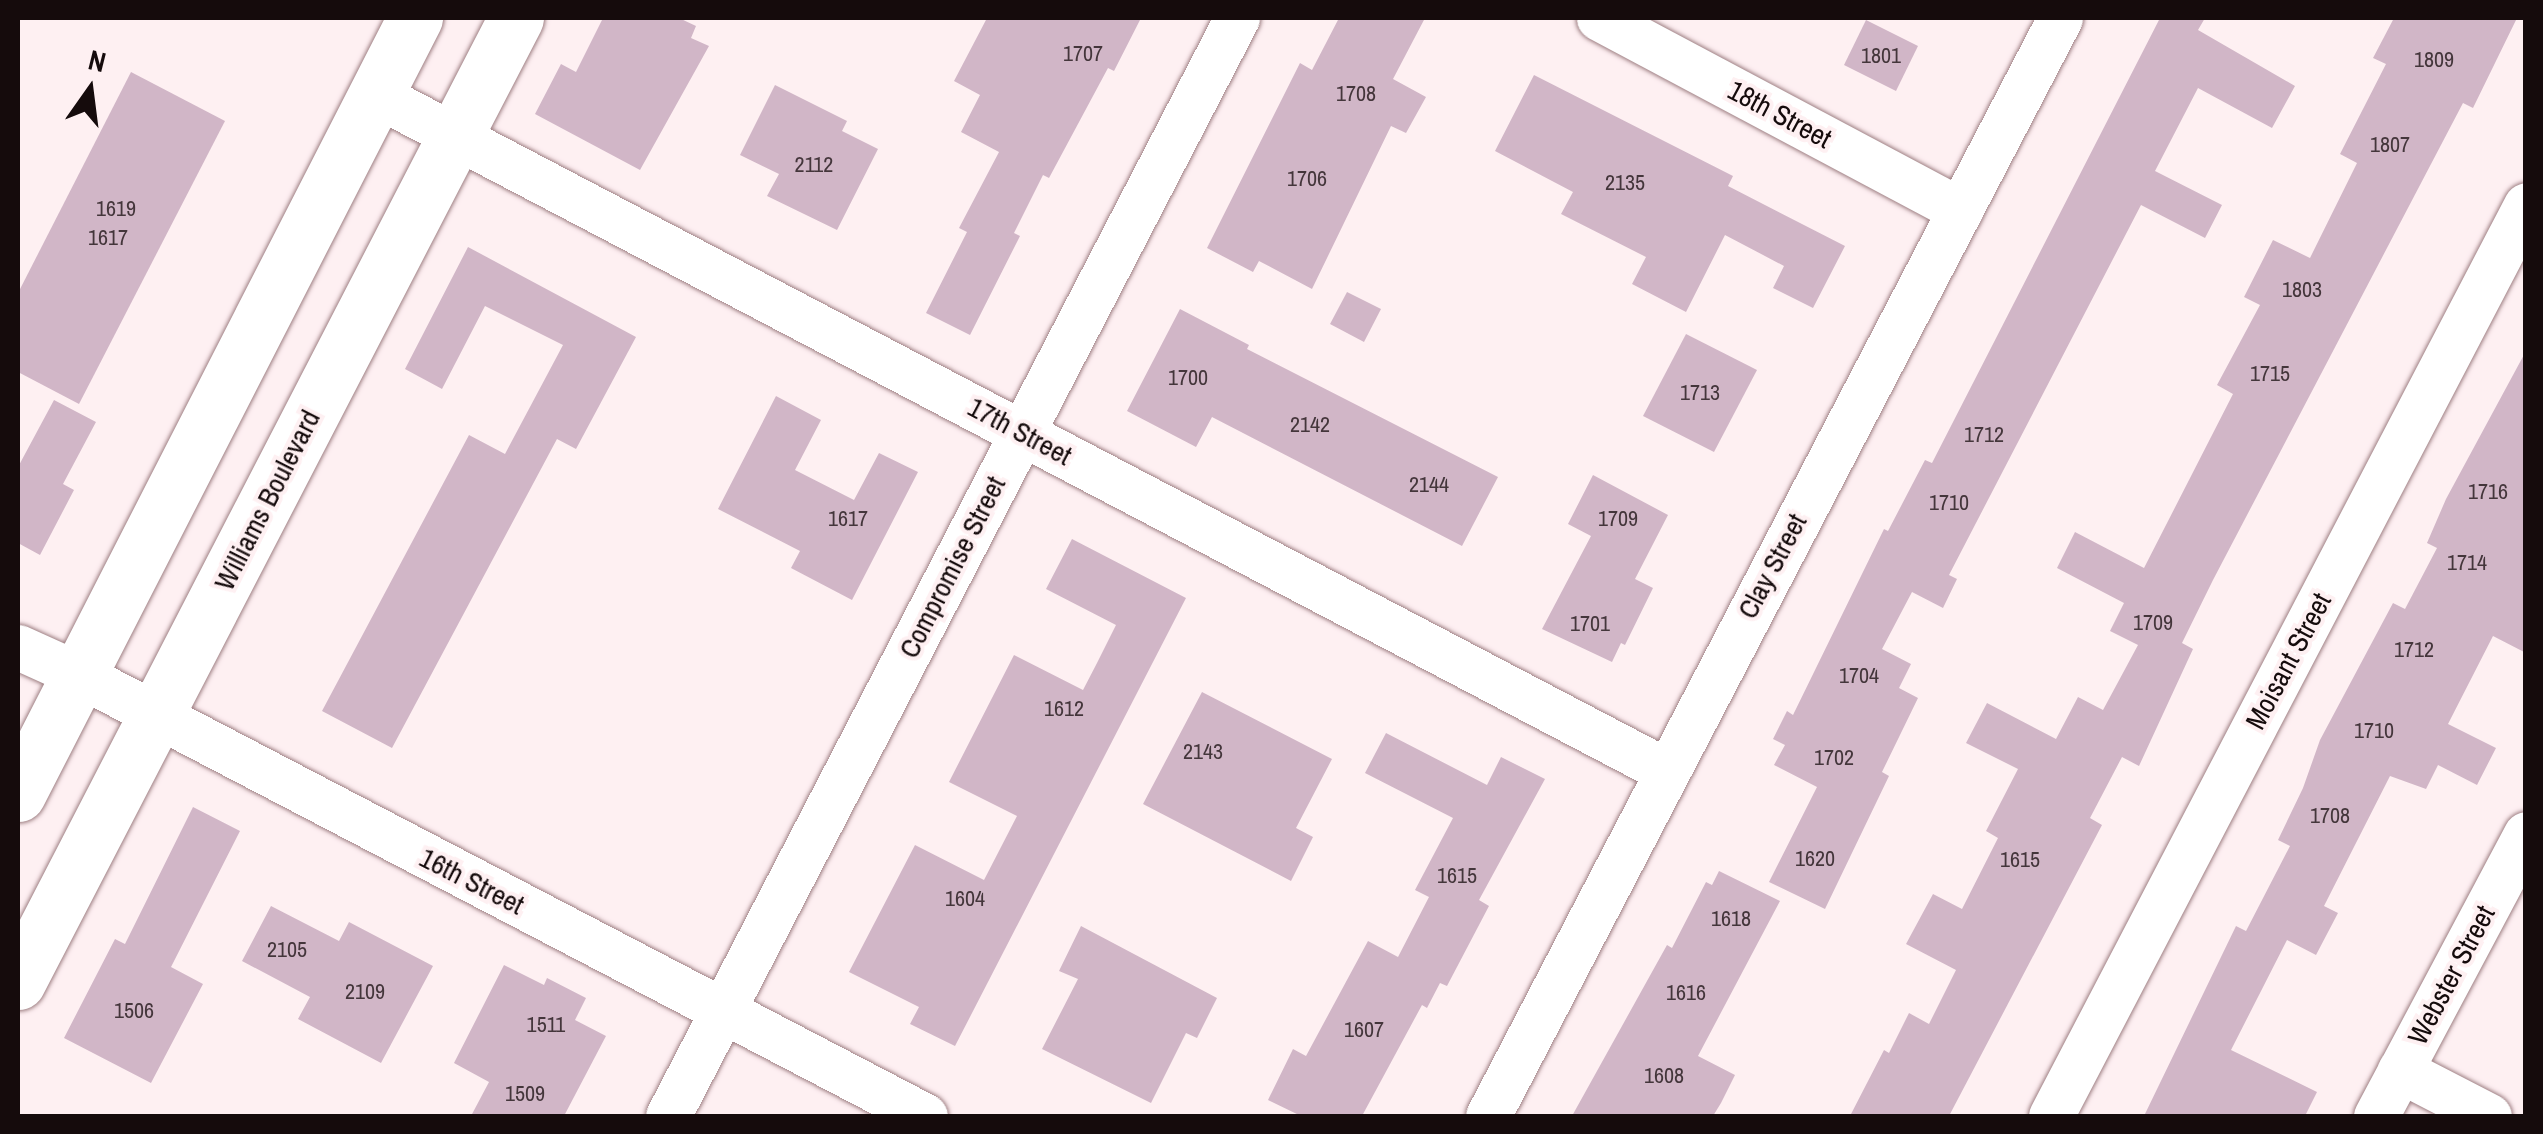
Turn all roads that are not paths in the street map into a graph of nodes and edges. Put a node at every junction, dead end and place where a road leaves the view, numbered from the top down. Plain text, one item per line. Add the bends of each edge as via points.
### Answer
1 (415, 18) edge
2 (516, 18) edge
3 (1237, 18) edge
4 (1599, 18) edge
5 (2060, 18) edge
6 (374, 94) junction
7 (455, 136) junction
8 (2526, 205) edge
9 (1960, 210) junction
10 (1022, 432) junction
11 (18, 647) edge
12 (80, 675) junction
13 (155, 716) junction
14 (1664, 770) junction
15 (18, 794) edge
16 (2526, 834) edge
17 (18, 982) edge
18 (722, 1011) junction
19 (2400, 1070) junction
20 (668, 1116) edge
21 (926, 1116) edge
22 (1488, 1116) edge
23 (2051, 1116) edge
24 (2376, 1116) edge
25 (2489, 1116) edge

1 - 6 main road
2 - 7 main road, Williams Boulevard
3 - 10 street, Compromise Street
4 - 9 street, 18th Street
5 - 9 street, Clay Street
6 - 7 street, 17th Street
6 - 12 main road
7 - 10 street, 17th Street
7 - 13 main road, Williams Boulevard
8 - 23 street, Moisant Street
9 - 14 street, Clay Street
10 - 14 street, 17th Street
10 - 18 street, Compromise Street
11 - 12 street, 16th Street
12 - 13 street, 16th Street
12 - 15 main road
13 - 17 main road, Williams Boulevard
13 - 18 street, 16th Street
14 - 22 street, Clay Street
16 - 19 street, Webster Street
18 - 20 street, Compromise Street
18 - 21 street, 16th Street
19 - 24 street, Webster Street
19 - 25 street

